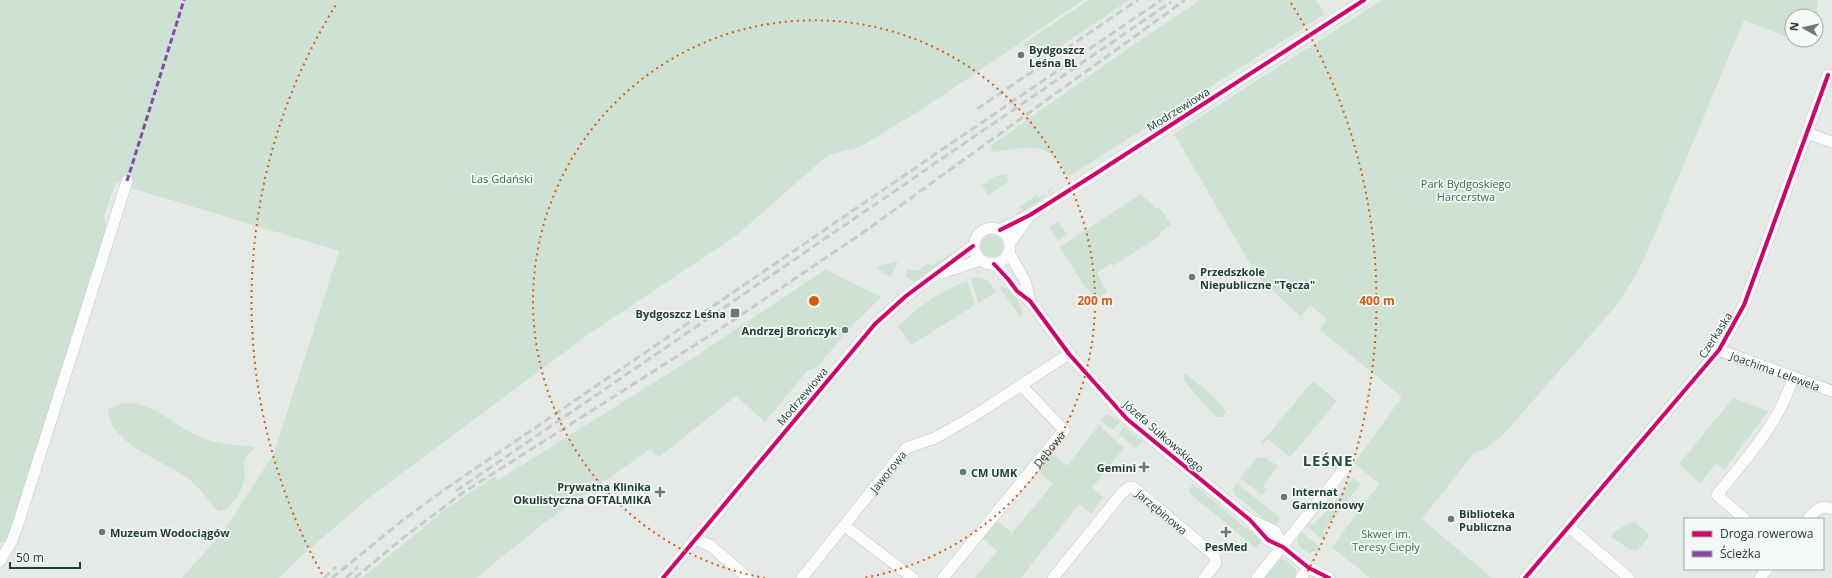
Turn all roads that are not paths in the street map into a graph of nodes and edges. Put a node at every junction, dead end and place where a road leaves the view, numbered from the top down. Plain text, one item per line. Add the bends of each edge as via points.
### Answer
1 (1364, 0) edge
2 (1828, 75) dead end
3 (1808, 133) junction
4 (1832, 142) edge
5 (127, 181) dead end
6 (1030, 215) junction
7 (1000, 230) junction
8 (973, 246) junction
9 (1009, 248) junction
10 (980, 260) junction
11 (994, 264) junction
12 (934, 276) junction
13 (1030, 300) junction
14 (1719, 350) junction
15 (1069, 354) junction
16 (1793, 377) junction
17 (1021, 385) junction
18 (1832, 391) edge
19 (1346, 467) dead end
20 (1832, 508) edge
21 (1744, 518) edge
22 (1809, 518) edge
23 (845, 526) junction
24 (1569, 527) junction
25 (696, 539) junction
26 (1283, 547) junction
27 (0, 561) edge
28 (1309, 568) junction
29 (1766, 570) edge
30 (1209, 576) edge
31 (663, 578) edge
32 (748, 578) edge
33 (802, 578) edge
34 (913, 578) edge
35 (942, 578) edge
36 (1053, 578) edge
37 (1257, 578) edge
38 (1301, 578) edge
39 (1316, 578) edge
40 (1329, 578) edge
41 (1525, 578) edge
42 (1629, 578) edge
43 (1760, 578) edge

1 - 6 street, Modrzewiowa
2 - 3 street, Czerkaska
3 - 4 street
3 - 14 street, Czerkaska via 1744,305
5 - 27 street via 18,524 12,541
6 - 7 street, Modrzewiowa
6 - 9 street, Modrzewiowa
7 - 8 street via 990,228 980,232
7 - 9 street via 1006,235
8 - 10 street
8 - 12 street, Modrzewiowa
9 - 11 street via 1003,261
9 - 13 street, Józefa Sułkowskiego via 1025,281
10 - 11 street
10 - 12 street, Modrzewiowa
11 - 13 street, Józefa Sułkowskiego via 1018,291
12 - 25 street, Modrzewiowa via 906,296 875,324
13 - 15 street, Józefa Sułkowskiego
14 - 16 street, Joachima Lelewela
14 - 24 street, Czerkaska
15 - 17 street
15 - 26 street, Józefa Sułkowskiego via 1127,418 1250,520 1268,540
16 - 18 street, Joachima Lelewela
16 - 21 street via 1774,421 1717,495
17 - 23 street, Jaworowa via 935,438 906,448
17 - 35 street, Dębowa via 1064,430
19 - 26 street
20 - 22 street via 1818,508
23 - 33 street, Jaworowa
23 - 34 street
24 - 41 street, Czerkaska
24 - 42 street
25 - 31 street, Modrzewiowa
25 - 32 street via 711,546
26 - 28 street, Józefa Sułkowskiego
26 - 37 street
28 - 38 street
28 - 39 street, Józefa Sułkowskiego
28 - 40 street, Józefa Sułkowskiego
29 - 43 street
30 - 36 street, Jarzębinowa via 1216,563 1214,555 1133,487 1129,487

